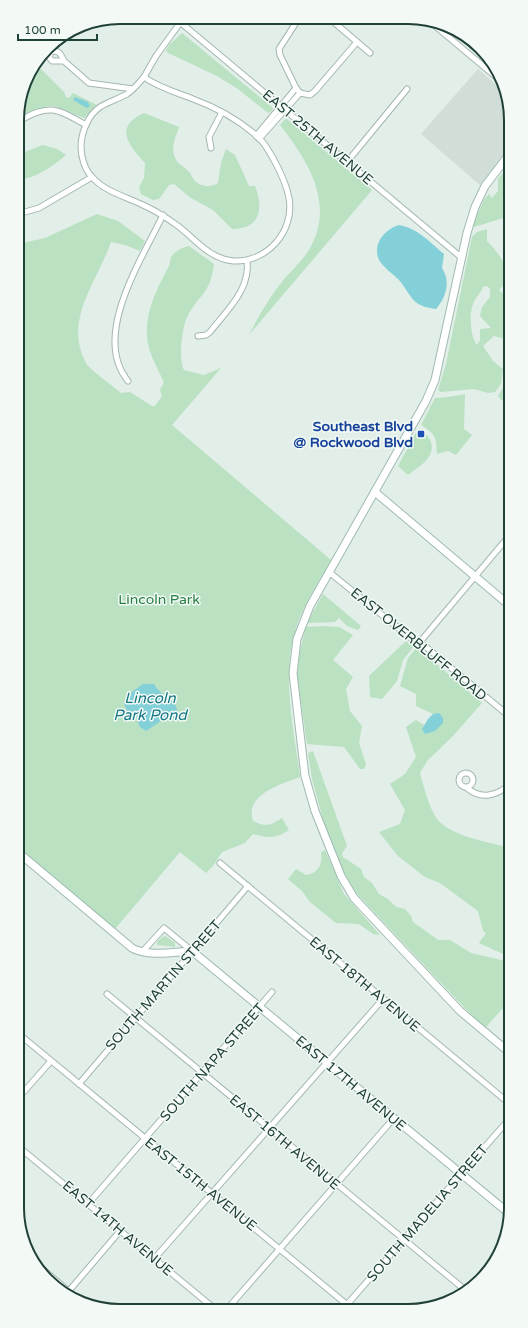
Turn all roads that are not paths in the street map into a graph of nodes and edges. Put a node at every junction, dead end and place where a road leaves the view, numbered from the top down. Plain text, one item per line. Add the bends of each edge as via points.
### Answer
1 (179, 24) edge
2 (181, 24) edge
3 (295, 24) edge
4 (336, 24) edge
5 (439, 29) edge
6 (357, 42) junction
7 (370, 53) dead end
8 (64, 61) dead end
9 (492, 75) edge
10 (144, 77) junction
11 (133, 89) junction
12 (407, 89) dead end
13 (298, 91) junction
14 (283, 107) junction
15 (222, 112) junction
16 (24, 119) edge
17 (86, 125) junction
18 (258, 137) junction
19 (211, 148) dead end
20 (504, 161) edge
21 (347, 162) junction
22 (92, 177) junction
23 (24, 212) edge
24 (163, 215) junction
25 (462, 258) junction
26 (247, 260) junction
27 (198, 336) dead end
28 (128, 380) dead end
29 (375, 492) junction
30 (504, 542) edge
31 (329, 572) junction
32 (475, 575) junction
33 (504, 601) edge
34 (420, 642) junction
35 (504, 712) edge
36 (467, 788) dead end
37 (504, 789) edge
38 (24, 857) edge
39 (220, 863) dead end
40 (248, 886) junction
41 (143, 951) junction
42 (192, 951) junction
43 (272, 992) dead end
44 (107, 994) dead end
45 (384, 999) junction
46 (260, 1007) junction
47 (135, 1017) junction
48 (24, 1038) edge
49 (504, 1048) edge
50 (51, 1061) junction
51 (328, 1064) junction
52 (203, 1074) junction
53 (78, 1084) junction
54 (24, 1091) edge
55 (504, 1099) edge
56 (394, 1118) junction
57 (504, 1124) edge
58 (270, 1129) junction
59 (146, 1139) junction
60 (24, 1151) edge
61 (462, 1174) junction
62 (337, 1185) junction
63 (212, 1194) junction
64 (88, 1204) junction
65 (504, 1209) edge
66 (120, 1231) junction
67 (404, 1240) junction
68 (280, 1250) junction
69 (154, 1259) junction
70 (462, 1287) edge
71 (72, 1291) edge
72 (210, 1304) edge
73 (232, 1304) edge
74 (343, 1304) edge
75 (350, 1304) edge

1 - 10 street
2 - 14 street, EAST 25TH AVENUE
3 - 13 street via 279,49
4 - 6 street
5 - 9 street
6 - 7 street
6 - 13 street via 315,91 310,95
8 - 11 street via 89,83
10 - 11 street
10 - 15 street via 161,87
11 - 17 street via 128,94 98,108
12 - 21 street
13 - 14 street
14 - 18 street
14 - 21 street, EAST 25TH AVENUE
15 - 18 street
15 - 19 street via 209,137
16 - 17 street via 45,109 63,112
17 - 22 street via 81,148 83,160
18 - 26 street via 284,181 290,210 285,228 276,244 266,252
20 - 25 main road via 485,186 475,207
21 - 25 street, EAST 25TH AVENUE
22 - 23 street via 39,208
22 - 24 street via 108,190
24 - 26 street via 211,253 232,261
24 - 28 street via 122,300 116,322 118,366
25 - 29 main road via 435,380 410,431
26 - 27 street via 248,276 242,290 210,332
29 - 31 main road
29 - 32 main road
30 - 32 street
31 - 34 street, EAST OVERBLUFF ROAD via 413,640
31 - 49 main road via 301,626 294,659 295,700 305,776 315,811 341,876 354,898 460,1011
32 - 33 main road
32 - 34 street
34 - 35 street, EAST OVERBLUFF ROAD
36 - 37 street via 486,796
38 - 41 main road via 132,948
39 - 40 street, EAST 18TH AVENUE
40 - 42 street, SOUTH MARTIN STREET
40 - 45 street, EAST 18TH AVENUE
41 - 42 main road
41 - 42 street, EAST 17TH AVENUE via 164,928
42 - 46 main road, EAST 17TH AVENUE
42 - 47 street, SOUTH MARTIN STREET
43 - 46 street, SOUTH NAPA STREET
44 - 47 street, EAST 16TH AVENUE
45 - 51 street
45 - 55 street, EAST 18TH AVENUE
46 - 51 main road, EAST 17TH AVENUE
46 - 52 street, SOUTH NAPA STREET
47 - 52 street, EAST 16TH AVENUE
47 - 53 street, SOUTH MARTIN STREET
48 - 50 street, EAST 15TH AVENUE
50 - 53 street, EAST 15TH AVENUE
50 - 54 street
51 - 56 main road, EAST 17TH AVENUE
51 - 58 street
52 - 58 street, EAST 16TH AVENUE
52 - 59 street, SOUTH NAPA STREET
53 - 59 street, EAST 15TH AVENUE
56 - 61 main road, EAST 17TH AVENUE
56 - 62 street
57 - 61 street, SOUTH MADELIA STREET
58 - 62 street, EAST 16TH AVENUE
58 - 63 street
59 - 63 street, EAST 15TH AVENUE
59 - 64 street, SOUTH NAPA STREET
60 - 64 street, EAST 14TH AVENUE
61 - 65 main road, EAST 17TH AVENUE
61 - 67 street, SOUTH MADELIA STREET
62 - 67 street, EAST 16TH AVENUE
62 - 68 street
63 - 68 street, EAST 15TH AVENUE
63 - 69 street
64 - 66 street, EAST 14TH AVENUE
66 - 69 street, EAST 14TH AVENUE
66 - 71 street
67 - 70 street, EAST 16TH AVENUE
67 - 75 street, SOUTH MADELIA STREET
68 - 73 street
68 - 74 street, EAST 15TH AVENUE
69 - 72 street, EAST 14TH AVENUE

